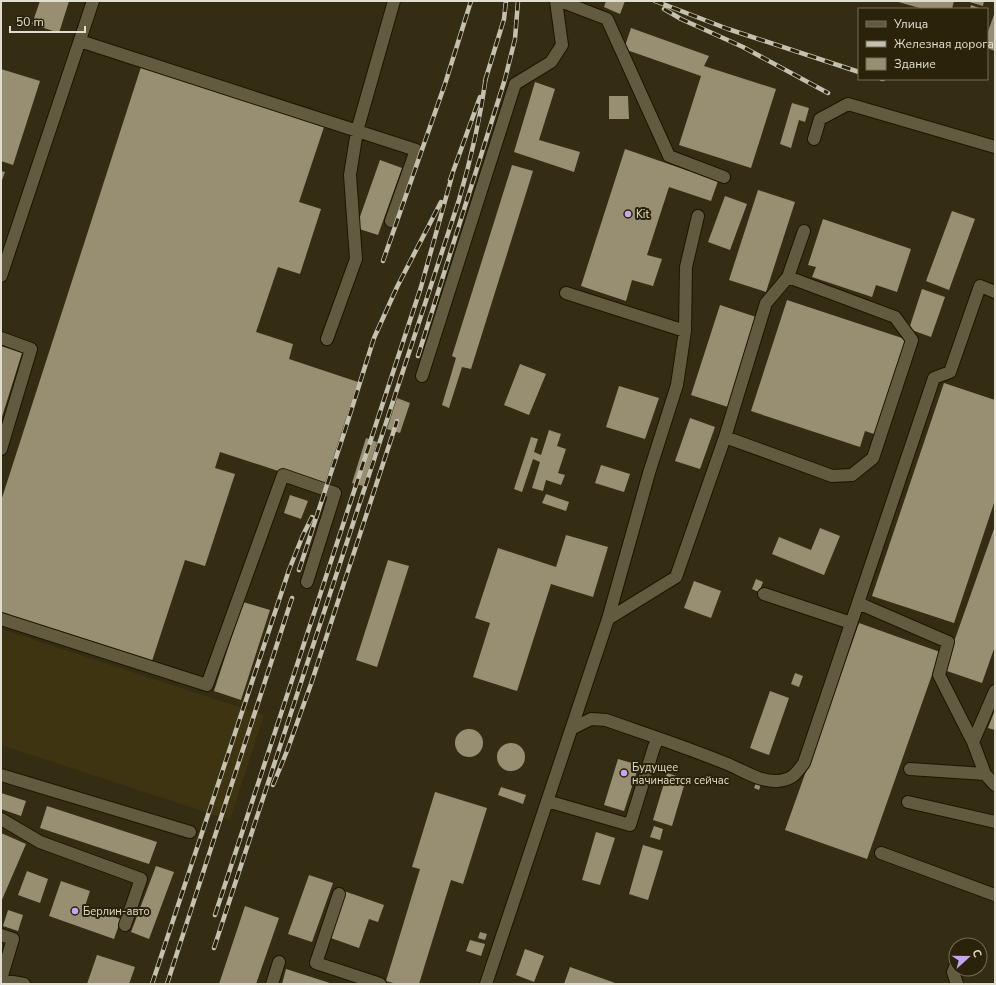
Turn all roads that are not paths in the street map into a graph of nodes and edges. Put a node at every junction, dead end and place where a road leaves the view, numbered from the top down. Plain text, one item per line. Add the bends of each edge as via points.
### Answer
1 (93, 1) edge
2 (394, 1) edge
3 (556, 1) edge
4 (560, 1) edge
5 (80, 41) junction
6 (357, 131) junction
7 (814, 139) dead end
8 (995, 147) edge
9 (724, 177) dead end
10 (698, 216) dead end
11 (391, 221) dead end
12 (804, 231) dead end
13 (1, 276) edge
14 (788, 277) junction
15 (995, 292) edge
16 (566, 293) dead end
17 (685, 331) junction
18 (1, 338) edge
19 (327, 339) dead end
20 (422, 376) dead end
21 (725, 437) junction
22 (1, 448) edge
23 (307, 582) dead end
24 (764, 594) dead end
25 (858, 603) junction
26 (1, 619) edge
27 (608, 619) junction
28 (851, 624) junction
29 (995, 691) edge
30 (573, 728) junction
31 (658, 739) junction
32 (973, 742) junction
33 (910, 769) dead end
34 (985, 774) junction
35 (1, 775) edge
36 (995, 785) edge
37 (548, 801) junction
38 (908, 802) dead end
39 (1, 818) edge
40 (995, 822) edge
41 (190, 832) dead end
42 (881, 853) dead end
43 (339, 894) dead end
44 (995, 895) edge
45 (125, 925) dead end
46 (1, 935) edge
47 (279, 962) dead end
48 (1, 979) edge
49 (24, 984) edge
50 (272, 984) edge
51 (380, 984) edge
52 (486, 984) edge

1 - 5 lane
2 - 6 lane
3 - 20 lane via 562,45 551,62 515,84
4 - 9 lane via 607,19 669,156
5 - 6 lane
5 - 13 lane
6 - 11 lane via 416,150
6 - 19 lane via 350,175 356,259
7 - 8 lane via 820,119 848,104
10 - 17 lane via 686,267
12 - 14 lane
14 - 21 lane via 766,304
14 - 21 lane via 895,317 912,340 873,458 852,475 832,476
15 - 25 lane via 980,286 950,372 934,378
16 - 17 lane
17 - 27 lane via 677,386 649,473
18 - 22 lane via 31,349
21 - 27 lane via 676,577
23 - 26 lane via 335,493 283,475 207,685
24 - 28 lane
25 - 28 lane
25 - 32 lane via 948,642 939,675
27 - 30 lane
28 - 31 lane via 804,763 796,774 786,780 760,778 725,762
29 - 32 lane
30 - 31 lane via 591,719 606,720
30 - 37 lane
31 - 37 lane via 630,825
32 - 34 lane
33 - 34 lane
34 - 36 lane
35 - 41 lane
37 - 52 lane
38 - 40 lane
39 - 45 lane via 40,842 141,879
42 - 44 lane
43 - 51 lane via 316,963
46 - 48 lane via 13,939
47 - 50 lane
48 - 49 lane

